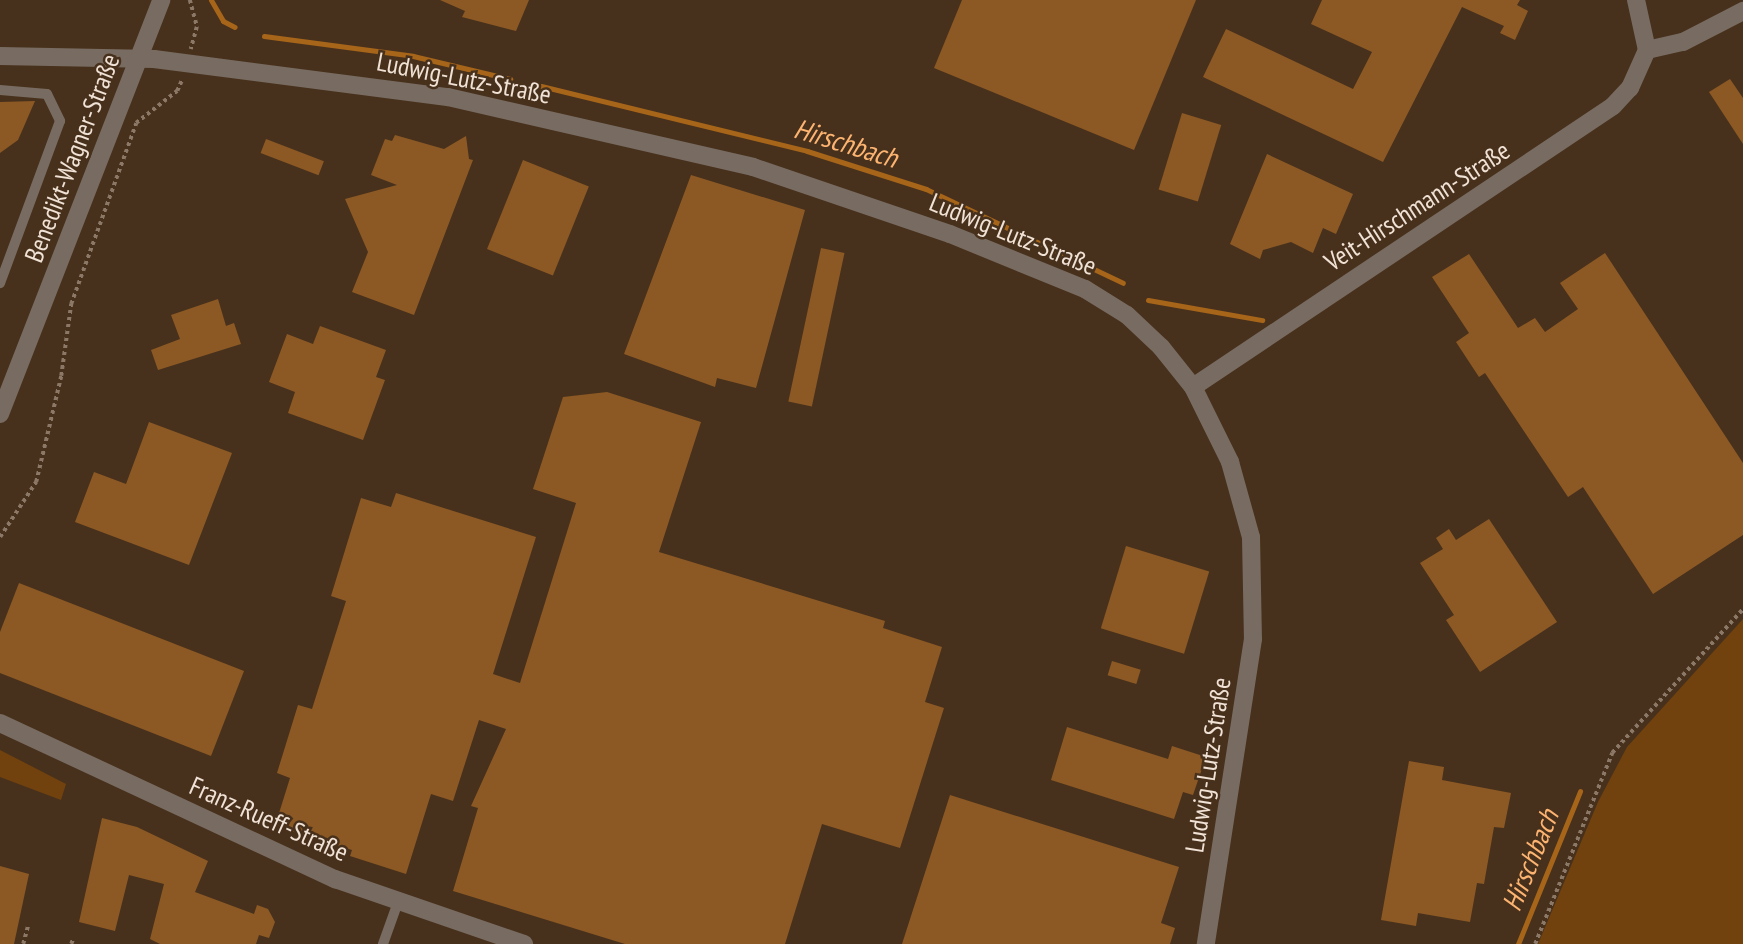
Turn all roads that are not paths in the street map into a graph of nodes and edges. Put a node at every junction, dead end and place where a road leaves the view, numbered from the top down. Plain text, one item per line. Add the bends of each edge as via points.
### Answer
1 (161, 0) edge
2 (1636, 0) edge
3 (1743, 11) edge
4 (1647, 50) junction
5 (0, 56) edge
6 (139, 60) junction
7 (0, 90) edge
8 (0, 283) edge
9 (1193, 387) junction
10 (1, 411) edge
11 (0, 723) edge
12 (398, 902) junction
13 (383, 944) edge
14 (524, 944) edge
15 (1206, 944) edge

1 - 6 street, Benedikt-Wagner-Straße
2 - 4 street
3 - 4 street via 1684,42
4 - 9 street, Veit-Hirschmann-Straße via 1630,88 1581,130
5 - 6 street, Ludwig-Lutz-Straße
6 - 9 street, Ludwig-Lutz-Straße via 447,97 753,167 950,234 1085,289 1127,315
6 - 10 street, Benedikt-Wagner-Straße
7 - 8 lane via 47,94 60,121
9 - 15 street, Ludwig-Lutz-Straße via 1230,462 1255,568 1253,639
11 - 12 street, Franz-Rueff-Straße via 335,879
12 - 13 lane
12 - 14 street, Franz-Rueff-Straße

